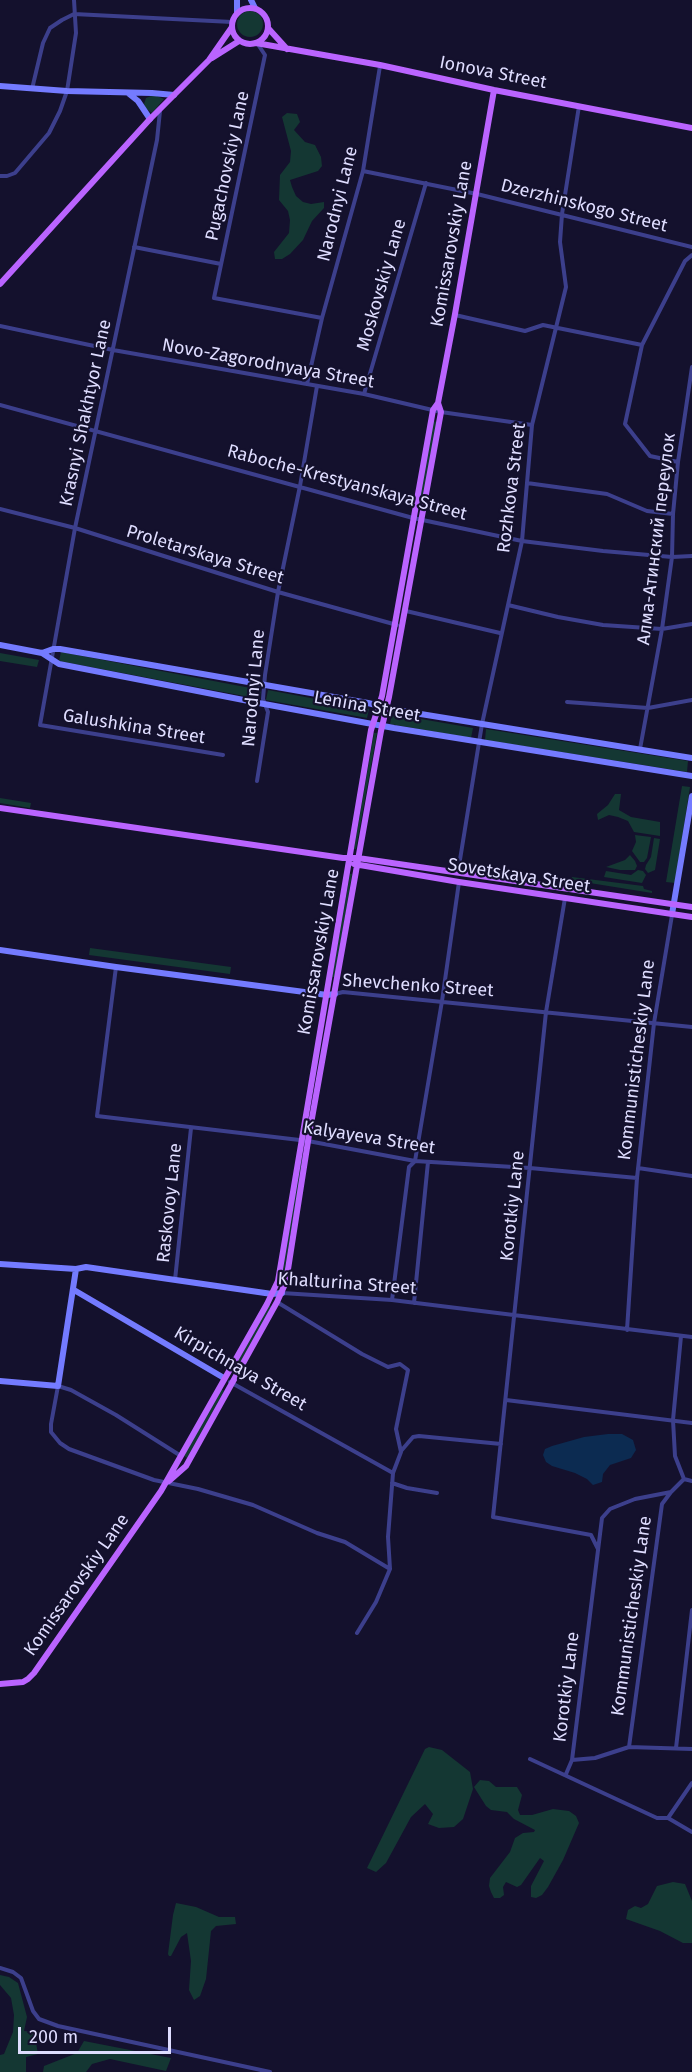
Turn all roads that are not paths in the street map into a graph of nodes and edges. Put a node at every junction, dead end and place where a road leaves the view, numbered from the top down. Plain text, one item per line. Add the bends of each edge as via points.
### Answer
1 (74, 0) edge
2 (237, 0) edge
3 (250, 0) edge
4 (256, 0) edge
5 (255, 8) junction
6 (237, 13) junction
7 (74, 14) junction
8 (232, 24) junction
9 (268, 28) junction
10 (239, 40) junction
11 (256, 43) junction
12 (288, 49) junction
13 (209, 60) junction
14 (380, 65) junction
15 (0, 86) edge
16 (32, 89) junction
17 (494, 90) junction
18 (67, 91) junction
19 (128, 92) junction
20 (174, 95) junction
21 (579, 106) junction
22 (161, 108) junction
23 (150, 119) junction
24 (692, 128) edge
25 (363, 171) junction
26 (0, 176) edge
27 (426, 183) junction
28 (477, 194) junction
29 (562, 214) junction
30 (134, 247) junction
31 (692, 247) edge
32 (692, 255) edge
33 (221, 264) junction
34 (0, 284) edge
35 (455, 315) junction
36 (322, 318) junction
37 (0, 326) edge
38 (556, 328) junction
39 (642, 345) junction
40 (113, 350) junction
41 (692, 367) edge
42 (307, 384) junction
43 (317, 386) junction
44 (364, 394) junction
45 (438, 403) junction
46 (0, 405) edge
47 (433, 410) junction
48 (441, 412) junction
49 (532, 424) junction
50 (96, 431) junction
51 (678, 462) junction
52 (527, 483) junction
53 (300, 486) junction
54 (0, 509) edge
55 (673, 514) junction
56 (413, 518) junction
57 (422, 519) junction
58 (75, 528) junction
59 (522, 541) junction
60 (692, 556) edge
61 (672, 557) junction
62 (278, 592) junction
63 (508, 605) junction
64 (405, 611) junction
65 (692, 624) edge
66 (394, 625) junction
67 (403, 626) junction
68 (662, 629) junction
69 (500, 633) junction
70 (0, 645) edge
71 (53, 649) junction
72 (42, 653) junction
73 (52, 661) junction
74 (265, 686) junction
75 (692, 700) edge
76 (567, 702) dead end
77 (264, 704) junction
78 (378, 705) junction
79 (386, 708) junction
80 (648, 708) junction
81 (373, 724) junction
82 (482, 724) junction
83 (40, 725) joint
84 (382, 726) junction
85 (479, 740) junction
86 (640, 749) junction
87 (224, 755) dead end
88 (692, 758) edge
89 (692, 776) edge
90 (257, 781) dead end
91 (692, 796) edge
92 (0, 808) edge
93 (351, 860) junction
94 (458, 873) junction
95 (459, 882) junction
96 (565, 898) junction
97 (675, 905) junction
98 (692, 907) edge
99 (672, 914) junction
100 (692, 917) edge
101 (0, 950) edge
102 (116, 967) junction
103 (335, 994) junction
104 (327, 995) junction
105 (442, 1001) junction
106 (546, 1012) junction
107 (654, 1023) junction
108 (692, 1026) edge
109 (191, 1128) junction
110 (304, 1141) junction
111 (415, 1161) junction
112 (428, 1162) junction
113 (531, 1168) junction
114 (638, 1168) junction
115 (692, 1176) edge
116 (637, 1178) junction
117 (0, 1264) edge
118 (76, 1269) junction
119 (175, 1280) junction
120 (74, 1290) junction
121 (282, 1293) junction
122 (272, 1294) junction
123 (392, 1300) junction
124 (277, 1302) junction
125 (414, 1303) junction
126 (515, 1316) junction
127 (627, 1330) junction
128 (681, 1336) junction
129 (692, 1337) edge
130 (224, 1378) junction
131 (0, 1381) edge
132 (232, 1383) junction
133 (58, 1386) junction
134 (506, 1400) junction
135 (673, 1420) junction
136 (692, 1423) edge
137 (501, 1444) junction
138 (401, 1452) junction
139 (181, 1455) junction
140 (393, 1473) junction
141 (684, 1479) junction
142 (692, 1481) edge
143 (166, 1483) junction
144 (392, 1483) junction
145 (671, 1492) junction
146 (436, 1493) dead end
147 (598, 1549) junction
148 (390, 1569) junction
149 (692, 1610) edge
150 (357, 1633) dead end
151 (0, 1684) edge
152 (629, 1747) junction
153 (675, 1748) junction
154 (692, 1749) edge
155 (530, 1759) dead end
156 (572, 1760) junction
157 (566, 1774) junction
158 (692, 1783) edge
159 (668, 1818) junction
160 (692, 1832) edge
161 (0, 1968) edge
162 (270, 2072) edge

1 - 7 street
2 - 6 main road
3 - 5 main road
4 - 5 street
5 - 6 main road
5 - 9 main road via 265,15
6 - 8 main road
7 - 8 street
7 - 16 street via 50,28
7 - 18 street via 76,33
8 - 10 main road
8 - 13 main road
9 - 11 main road
9 - 12 main road
10 - 11 main road
10 - 13 main road
11 - 12 main road, Ionova Street
11 - 33 street, Pugachovskiy Lane via 265,55
12 - 14 main road, Ionova Street
13 - 20 main road
14 - 17 main road, Ionova Street
14 - 25 street, Narodnyi Lane
15 - 16 main road
16 - 18 main road
17 - 21 main road, Ionova Street
17 - 28 main road, Komissarovskiy Lane
18 - 19 main road
18 - 26 street via 49,133 15,173
19 - 20 main road
19 - 23 main road
20 - 22 main road
21 - 24 main road, Ionova Street
21 - 29 street, Rozhkova Street
22 - 23 main road
22 - 30 street, Krasnyi Shakhtyor Lane
23 - 34 main road
25 - 27 street, Dzerzhinskogo Street
25 - 36 street, Narodnyi Lane
27 - 28 street, Dzerzhinskogo Street
27 - 44 street, Moskovskiy Lane
28 - 29 street, Dzerzhinskogo Street
28 - 35 main road, Komissarovskiy Lane
29 - 31 street, Dzerzhinskogo Street
29 - 38 street, Rozhkova Street via 560,242 566,287
30 - 33 street
30 - 40 street, Krasnyi Shakhtyor Lane
32 - 39 street via 685,261
33 - 36 street, Pugachovskiy Lane via 214,298
35 - 38 street via 525,331 543,325
35 - 45 main road, Komissarovskiy Lane
36 - 42 street, Narodnyi Lane
37 - 40 street, Novo-Zagorodnyaya Street
38 - 39 street
38 - 49 street, Rozhkova Street
39 - 51 street via 625,424 650,456
40 - 42 street, Novo-Zagorodnyaya Street
40 - 50 street, Krasnyi Shakhtyor Lane
41 - 51 street, Алма-Атинский переулок
42 - 43 street, Novo-Zagorodnyaya Street
43 - 44 street, Novo-Zagorodnyaya Street
43 - 53 street, Narodnyi Lane
44 - 47 street, Novo-Zagorodnyaya Street
45 - 47 main road, Komissarovskiy Lane
45 - 48 main road, Komissarovskiy Lane
46 - 50 street, Raboche-Krestyanskaya Street
47 - 48 street, Novo-Zagorodnyaya Street
47 - 56 main road, Komissarovskiy Lane
48 - 49 street, Novo-Zagorodnyaya Street
48 - 57 main road, Komissarovskiy Lane
49 - 52 street, Rozhkova Street
50 - 53 street, Raboche-Krestyanskaya Street
50 - 58 street, Krasnyi Shakhtyor Lane
51 - 55 street, Алма-Атинский переулок
52 - 55 street via 607,494 647,511
52 - 59 street, Rozhkova Street
53 - 56 street, Raboche-Krestyanskaya Street
53 - 62 street, Narodnyi Lane
54 - 58 street, Proletarskaya Street
55 - 61 street, Алма-Атинский переулок
56 - 57 street, Raboche-Krestyanskaya Street
56 - 66 main road, Komissarovskiy Lane
57 - 59 street, Raboche-Krestyanskaya Street
57 - 64 main road, Komissarovskiy Lane
58 - 62 street, Proletarskaya Street
58 - 71 street, Krasnyi Shakhtyor Lane
59 - 61 street, Raboche-Krestyanskaya Street
59 - 63 street, Rozhkova Street
60 - 61 street, Raboche-Krestyanskaya Street
61 - 68 street, Алма-Атинский переулок
62 - 66 street, Proletarskaya Street
62 - 74 street, Narodnyi Lane
63 - 68 street via 603,625
63 - 69 street, Rozhkova Street
64 - 67 main road, Komissarovskiy Lane
64 - 69 street
65 - 68 street
66 - 67 street, Proletarskaya Street
66 - 78 main road, Komissarovskiy Lane
67 - 79 main road, Komissarovskiy Lane
68 - 80 street, Алма-Атинский переулок
69 - 82 street, Rozhkova Street
70 - 72 main road, Lenina Street
71 - 72 main road, Lenina Street
71 - 73 street, Krasnyi Shakhtyor Lane
71 - 74 main road, Lenina Street
72 - 73 main road, Lenina Street
73 - 77 main road, Lenina Street
73 - 83 street, Krasnyi Shakhtyor Lane
74 - 77 street, Narodnyi Lane
74 - 78 main road, Lenina Street
75 - 80 street
76 - 80 street
77 - 81 main road, Lenina Street
77 - 90 street, Narodnyi Lane via 268,712
78 - 79 main road, Lenina Street
78 - 81 main road, Komissarovskiy Lane
79 - 82 main road, Lenina Street
79 - 84 main road, Komissarovskiy Lane
80 - 86 street, Алма-Атинский переулок
81 - 84 main road, Lenina Street
81 - 93 main road, Komissarovskiy Lane
82 - 85 street, Rozhkova Street
82 - 86 main road, Lenina Street
83 - 87 street, Galushkina Street
84 - 85 main road, Lenina Street
84 - 93 main road, Komissarovskiy Lane
85 - 89 main road, Lenina Street
85 - 94 street, Rozhkova Street
86 - 88 main road, Lenina Street
91 - 97 main road, Kommunisticheskiy Lane
92 - 93 main road, Sovetskaya Street
93 - 94 main road, Sovetskaya Street
93 - 95 main road, Sovetskaya Street
93 - 103 main road, Komissarovskiy Lane
93 - 104 main road, Komissarovskiy Lane
94 - 97 main road, Sovetskaya Street
95 - 96 main road, Sovetskaya Street
95 - 105 street
96 - 99 main road, Sovetskaya Street
96 - 106 street, Korotkiy Lane
97 - 98 main road, Sovetskaya Street
97 - 99 main road, Kommunisticheskiy Lane
99 - 100 main road, Sovetskaya Street
99 - 107 street, Kommunisticheskiy Lane
101 - 102 main road, Shevchenko Street
102 - 104 main road, Shevchenko Street
102 - 109 street, Kalyayeva Street via 97,1116
103 - 104 main road, Shevchenko Street
103 - 105 street, Shevchenko Street
103 - 110 main road, Komissarovskiy Lane
104 - 110 main road, Komissarovskiy Lane
105 - 106 street, Shevchenko Street
105 - 111 street
106 - 107 street, Shevchenko Street
106 - 113 street, Korotkiy Lane
107 - 108 street, Shevchenko Street
107 - 114 street, Kommunisticheskiy Lane
109 - 110 street, Kalyayeva Street
109 - 119 street, Raskovoy Lane
110 - 111 street, Kalyayeva Street
110 - 121 main road, Komissarovskiy Lane
110 - 122 main road, Komissarovskiy Lane via 278,1281
111 - 112 street, Kalyayeva Street
111 - 123 street via 409,1167
112 - 113 street, Kalyayeva Street
112 - 125 street
113 - 116 street, Kalyayeva Street
113 - 126 street, Korotkiy Lane
114 - 115 street
114 - 116 street, Kommunisticheskiy Lane
116 - 127 street, Kommunisticheskiy Lane
117 - 118 main road, Khalturina Street
118 - 119 main road, Khalturina Street via 86,1267
118 - 120 main road
119 - 122 main road, Khalturina Street
120 - 130 main road, Kirpichnaya Street
120 - 133 main road
121 - 122 main road, Khalturina Street
121 - 123 street, Khalturina Street
121 - 124 main road, Komissarovskiy Lane
122 - 130 main road, Komissarovskiy Lane
123 - 125 street, Khalturina Street
124 - 132 main road, Komissarovskiy Lane
124 - 138 street via 362,1354 388,1367 400,1364 408,1370 396,1429
125 - 126 street, Khalturina Street
126 - 127 street, Khalturina Street
126 - 134 street, Korotkiy Lane
127 - 128 street, Khalturina Street
128 - 129 street, Khalturina Street
128 - 135 street
130 - 132 street, Kirpichnaya Street
130 - 139 main road, Komissarovskiy Lane
131 - 133 main road
132 - 140 street, Kirpichnaya Street
132 - 143 main road, Komissarovskiy Lane via 186,1466
133 - 139 street via 116,1415
133 - 143 street via 51,1432 60,1443
134 - 135 street
134 - 137 street, Korotkiy Lane
135 - 136 street
135 - 141 street via 675,1456
137 - 138 street via 419,1436 413,1437
137 - 147 street, Korotkiy Lane via 493,1517 591,1534
138 - 140 street
139 - 143 main road, Komissarovskiy Lane
140 - 144 street
141 - 142 street
141 - 145 street
143 - 148 street via 253,1505 345,1542
143 - 151 main road, Komissarovskiy Lane via 34,1673 23,1682
144 - 146 street
144 - 148 street
145 - 147 street, Korotkiy Lane via 610,1509 602,1518
145 - 152 street, Kommunisticheskiy Lane via 662,1504
147 - 156 street, Korotkiy Lane
148 - 150 street
149 - 153 street
152 - 153 street
152 - 156 street via 596,1758
153 - 154 street
155 - 157 street
156 - 157 street, Korotkiy Lane
157 - 159 street via 657,1818
158 - 159 street
159 - 160 street
161 - 162 street via 21,1978 39,2019 69,2029

